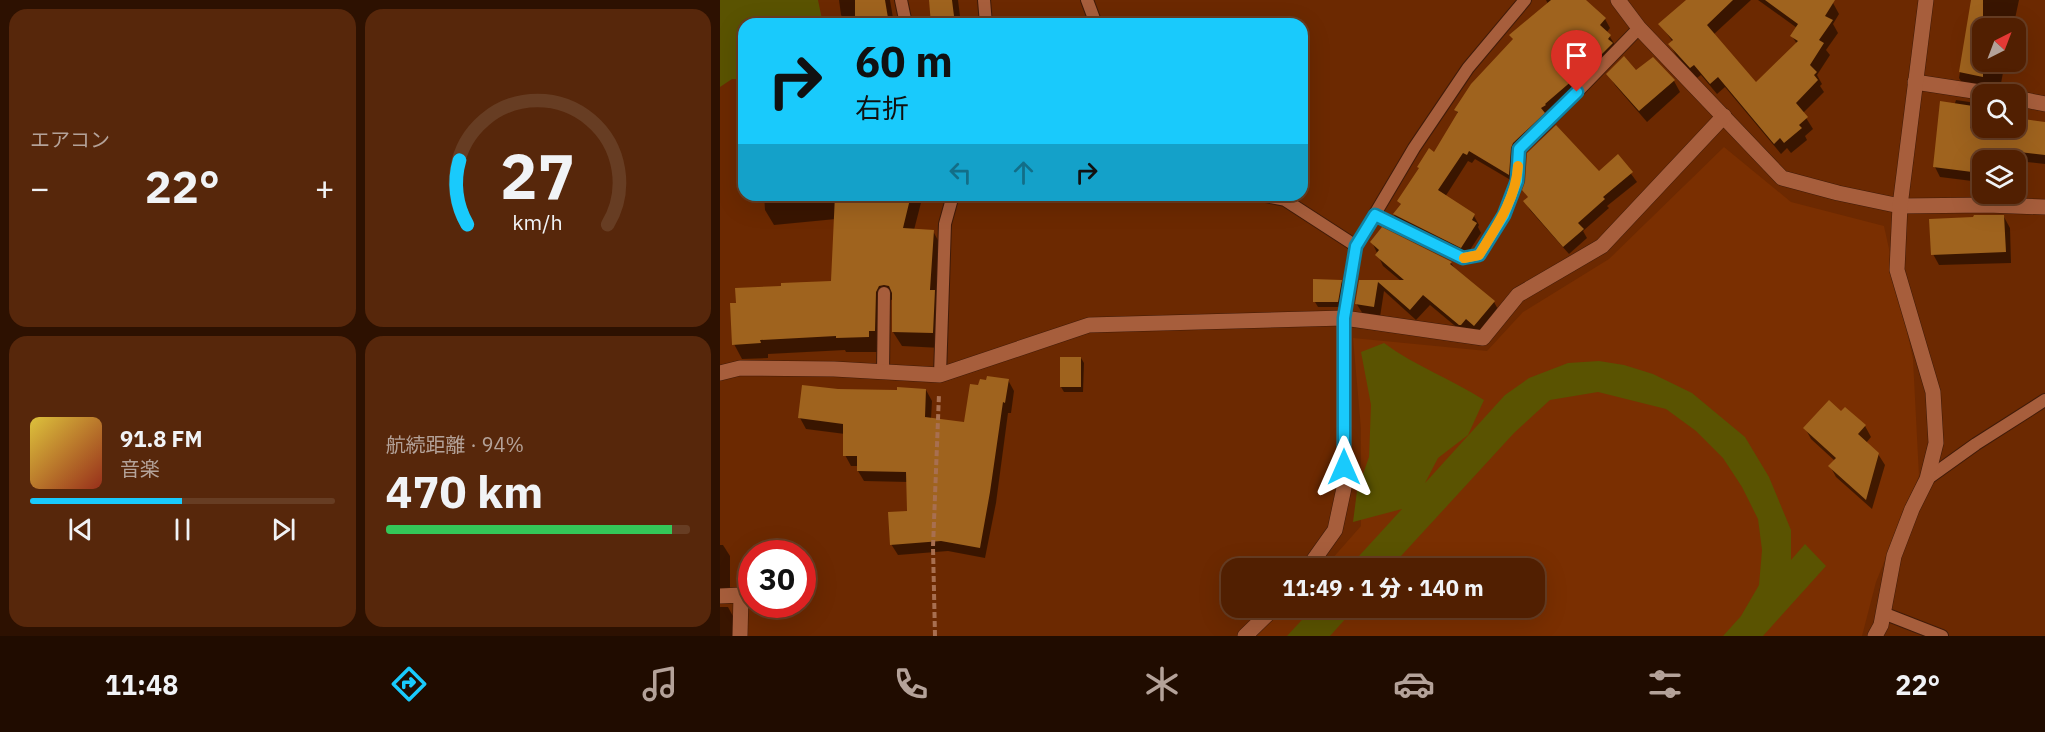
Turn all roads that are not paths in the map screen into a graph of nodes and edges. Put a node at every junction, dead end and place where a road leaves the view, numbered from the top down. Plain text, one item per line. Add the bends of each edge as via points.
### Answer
1 (901, 0) edge
2 (984, 0) edge
3 (1087, 0) edge
4 (1525, 0) edge
5 (1618, 0) edge
6 (1926, 0) edge
7 (905, 18) edge
8 (986, 18) edge
9 (1094, 18) edge
10 (1639, 28) junction
11 (1915, 82) junction
12 (1972, 91) edge
13 (2026, 100) edge
14 (2045, 104) edge
15 (1724, 116) junction
16 (951, 201) edge
17 (1287, 201) edge
18 (1900, 206) junction
19 (2045, 207) edge
20 (1375, 215) junction
21 (1356, 246) junction
22 (884, 293) dead end
23 (1344, 318) junction
24 (883, 372) junction
25 (720, 373) edge
26 (940, 375) junction
27 (2045, 400) edge
28 (1927, 478) junction
29 (1315, 558) edge
30 (720, 596) edge
31 (1883, 613) junction
32 (1264, 618) edge
33 (740, 636) edge
34 (1245, 636) edge
35 (1875, 636) edge
36 (1942, 636) edge

1 - 7 lane
2 - 8 lane
3 - 9 lane
4 - 20 lane via 1467,68
5 - 10 street
6 - 11 street
10 - 15 street
10 - 20 lane via 1519,149 1517,181 1504,215 1479,255 1463,258
11 - 12 street
11 - 18 street
13 - 14 street
15 - 18 street via 1782,178
15 - 23 street via 1602,246 1518,295 1483,338
16 - 26 lane via 945,224
17 - 21 lane
18 - 19 street
18 - 28 street via 1897,270 1933,392 1936,443
20 - 21 lane
21 - 23 lane
22 - 24 lane
23 - 26 street via 1089,325
23 - 29 street via 1344,488 1335,530
24 - 25 street via 741,368
24 - 26 street
27 - 28 lane
28 - 31 street via 1894,556
30 - 33 street via 741,595
31 - 35 street
31 - 36 lane
32 - 34 street

